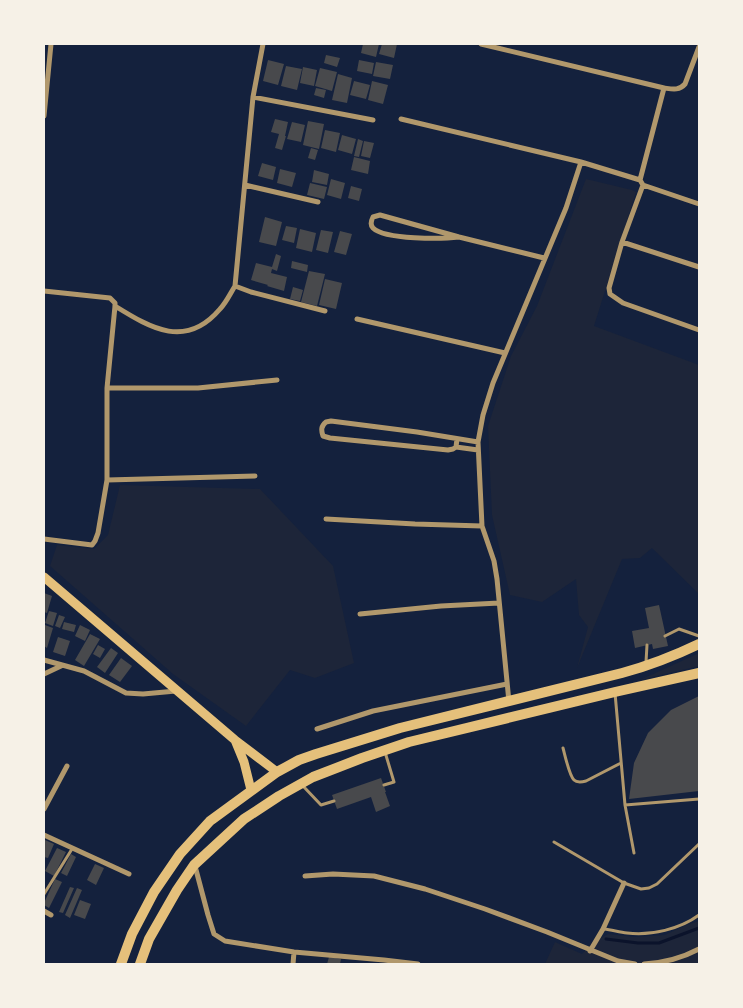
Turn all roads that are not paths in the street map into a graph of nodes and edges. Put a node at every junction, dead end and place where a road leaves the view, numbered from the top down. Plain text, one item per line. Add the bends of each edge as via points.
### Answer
1 (51, 44) edge
2 (263, 44) edge
3 (481, 44) edge
4 (699, 47) edge
5 (664, 88) junction
6 (253, 97) junction
7 (44, 116) edge
8 (401, 119) dead end
9 (373, 120) dead end
10 (581, 162) junction
11 (641, 183) junction
12 (245, 185) junction
13 (318, 202) dead end
14 (699, 204) edge
15 (459, 237) junction
16 (622, 242) junction
17 (544, 258) junction
18 (699, 267) edge
19 (235, 286) junction
20 (44, 291) edge
21 (116, 306) junction
22 (325, 311) dead end
23 (357, 319) dead end
24 (699, 330) edge
25 (505, 353) junction
26 (276, 380) dead end
27 (107, 388) junction
28 (457, 439) junction
29 (478, 442) junction
30 (456, 447) junction
31 (478, 450) junction
32 (255, 476) dead end
33 (107, 480) junction
34 (326, 519) dead end
35 (482, 526) junction
36 (44, 539) edge
37 (44, 577) edge
38 (499, 603) junction
39 (360, 614) dead end
40 (665, 636) dead end
41 (699, 636) edge
42 (699, 644) edge
43 (647, 645) dead end
44 (44, 660) edge
45 (62, 665) junction
46 (646, 666) junction
47 (699, 673) edge
48 (44, 674) edge
49 (507, 684) junction
50 (178, 691) junction
51 (615, 692) junction
52 (509, 702) junction
53 (317, 729) dead end
54 (235, 740) junction
55 (563, 748) dead end
56 (384, 750) junction
57 (621, 763) junction
58 (67, 766) dead end
59 (277, 772) junction
60 (300, 784) junction
61 (384, 785) dead end
62 (251, 790) junction
63 (699, 799) edge
64 (334, 801) dead end
65 (625, 805) junction
66 (44, 809) edge
67 (44, 835) edge
68 (554, 842) dead end
69 (699, 844) edge
70 (72, 849) junction
71 (634, 853) dead end
72 (194, 865) junction
73 (129, 874) dead end
74 (304, 876) dead end
75 (624, 883) junction
76 (44, 894) edge
77 (44, 911) edge
78 (51, 915) dead end
79 (699, 915) edge
80 (603, 929) junction
81 (699, 949) edge
82 (590, 951) junction
83 (294, 952) junction
84 (121, 964) edge
85 (140, 964) edge
86 (292, 964) edge
87 (418, 964) edge
88 (635, 964) edge
89 (644, 964) edge

1 - 7 street
2 - 6 street
3 - 5 street
4 - 5 street via 682,88
5 - 11 street
6 - 9 street
6 - 12 street
8 - 10 street
10 - 11 street
10 - 17 street via 566,208
11 - 14 street
11 - 16 street
12 - 13 street
12 - 19 street
15 - 15 street via 380,215 371,221 374,229 383,233 433,239
15 - 17 street
16 - 18 street
16 - 24 street via 610,294 622,303
17 - 25 street
19 - 21 street via 205,324 178,333 162,331
19 - 22 street
20 - 21 street via 110,298
21 - 27 street
23 - 25 street
25 - 29 street via 483,415
26 - 27 street via 198,388
27 - 33 street
28 - 29 street
28 - 30 street
28 - 30 street via 344,422 322,425 323,436 330,438 448,450
29 - 31 street
30 - 31 street
31 - 35 street
32 - 33 street
33 - 36 street via 100,524 92,545
34 - 35 street
35 - 38 street via 494,561
37 - 50 main road
38 - 39 street
38 - 49 street
40 - 41 lane via 679,629
42 - 46 highway
43 - 46 lane
44 - 45 street
45 - 48 street
45 - 50 street via 84,671 126,693
46 - 52 highway
47 - 51 highway
49 - 52 street
49 - 53 street via 373,711
50 - 54 main road
51 - 56 highway
51 - 57 lane
52 - 59 highway via 400,728 299,760
54 - 59 main road
54 - 62 main road
55 - 57 lane via 575,781 586,781
56 - 60 highway
56 - 61 lane via 394,782
57 - 65 lane
58 - 66 street
59 - 62 highway
60 - 64 lane via 321,805
60 - 72 highway via 244,819
62 - 84 highway via 210,822 180,854 154,892
63 - 65 lane
65 - 71 lane
67 - 70 street
68 - 75 lane
69 - 75 lane via 657,884 641,889
70 - 73 street
70 - 76 lane
72 - 83 street via 214,934 225,941
72 - 85 highway via 149,938
74 - 82 street via 374,876 425,889 547,932
75 - 80 street
77 - 78 street
79 - 80 lane via 686,923 648,933
80 - 82 street
81 - 89 street via 659,963
82 - 88 street via 618,962
83 - 86 street
83 - 87 street

